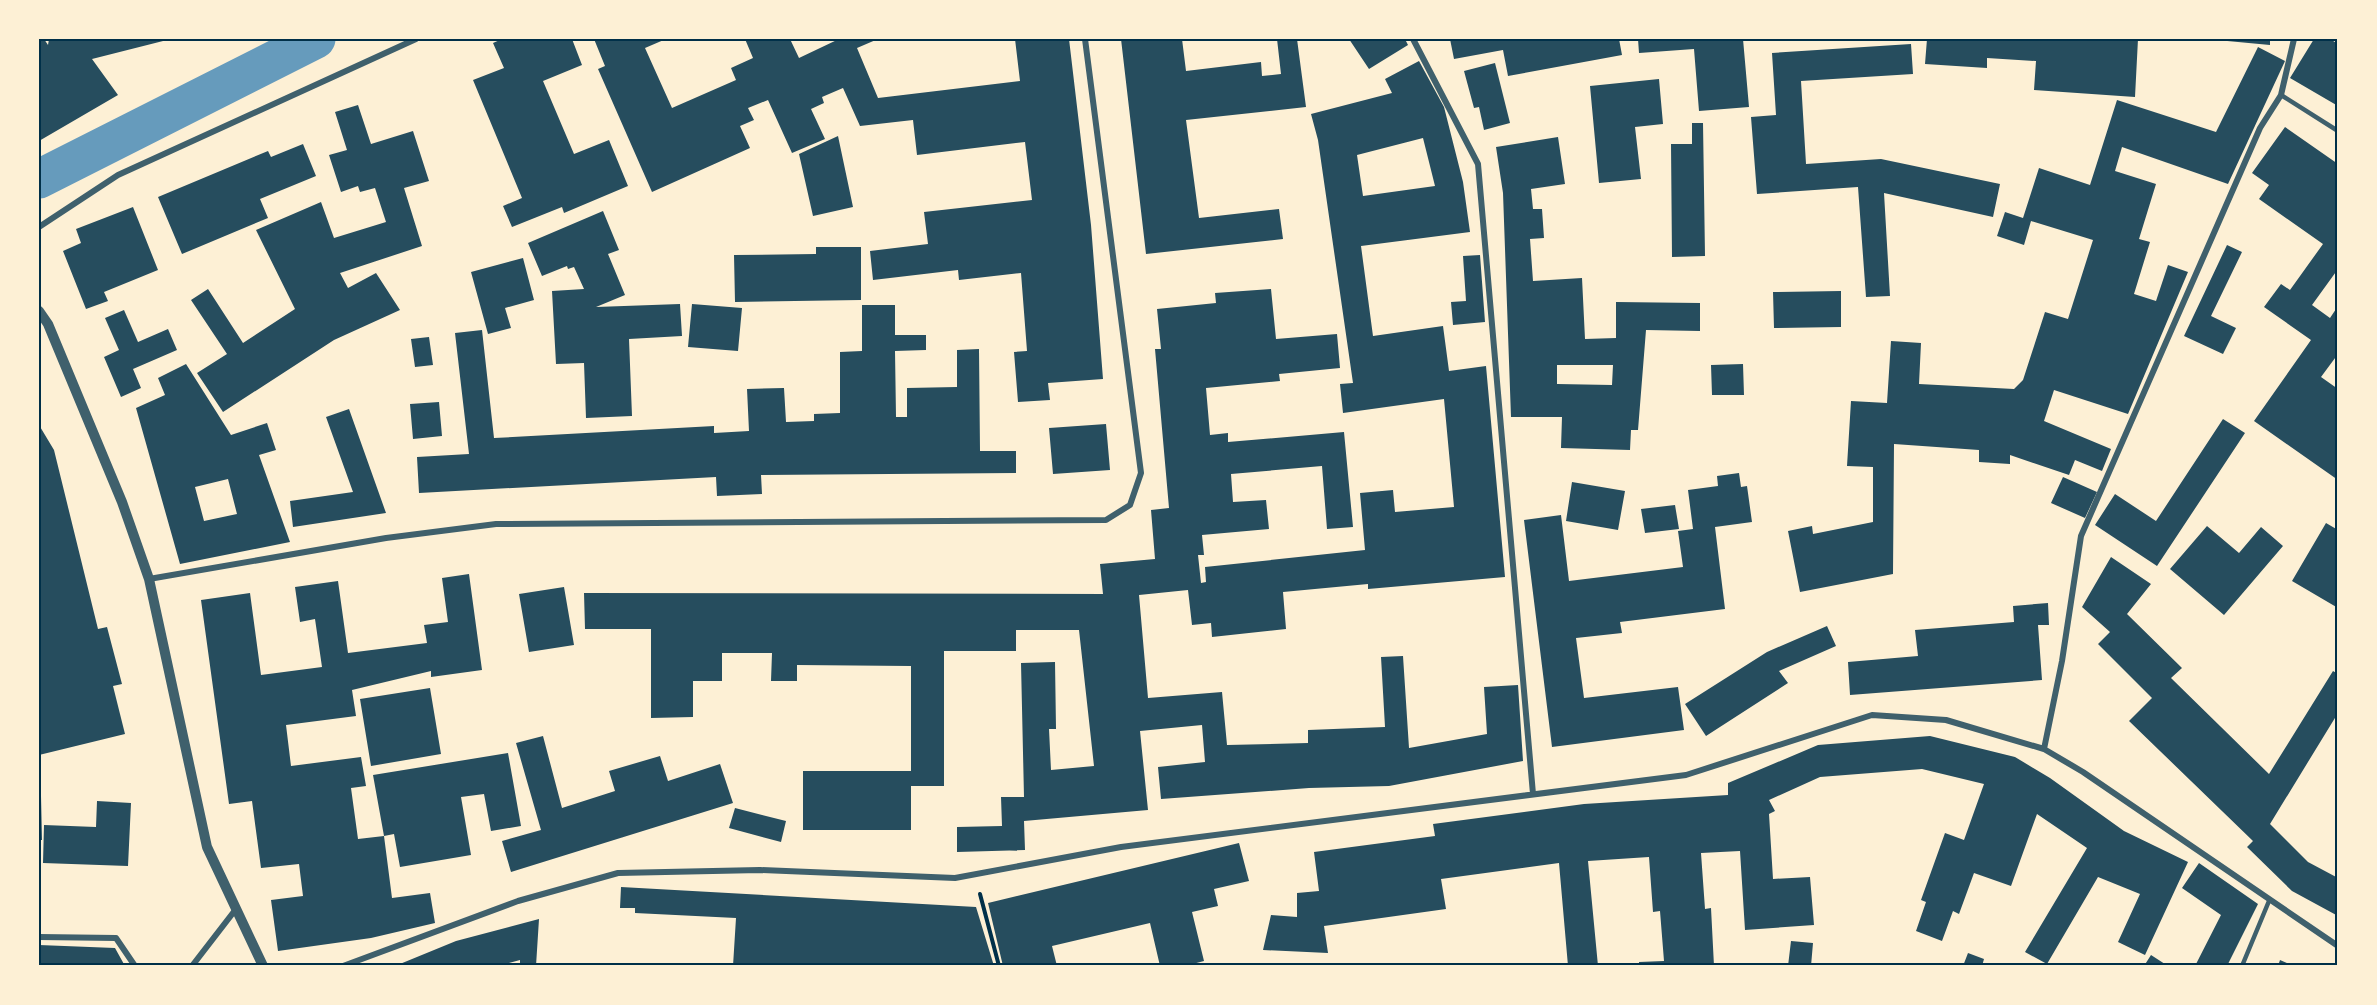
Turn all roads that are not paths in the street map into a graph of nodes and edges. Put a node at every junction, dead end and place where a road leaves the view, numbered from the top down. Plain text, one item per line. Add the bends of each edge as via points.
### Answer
1 (416, 39) edge
2 (1085, 39) edge
3 (1413, 39) edge
4 (2294, 39) edge
5 (2281, 95) junction
6 (2338, 131) edge
7 (39, 227) edge
8 (39, 311) edge
9 (149, 579) junction
10 (2044, 749) junction
11 (1533, 794) junction
12 (2269, 901) junction
13 (236, 909) junction
14 (39, 937) edge
15 (2338, 946) edge
16 (135, 966) edge
17 (192, 966) edge
18 (263, 966) edge
19 (343, 966) edge
20 (2242, 966) edge

1 - 7 street via 118,175
2 - 9 street via 1141,472 1130,505 1106,520 496,524 386,538
3 - 11 street via 1478,164
4 - 5 street
5 - 6 lane
5 - 10 street via 2260,128 2081,536
8 - 9 street via 48,324 122,502
9 - 13 street via 207,847
10 - 11 street via 1946,720 1872,715 1686,775
10 - 12 street
11 - 19 street via 1121,847 954,878 760,870 618,873 518,901
12 - 15 street
12 - 20 lane
13 - 17 street
13 - 18 street
14 - 16 street via 116,938

